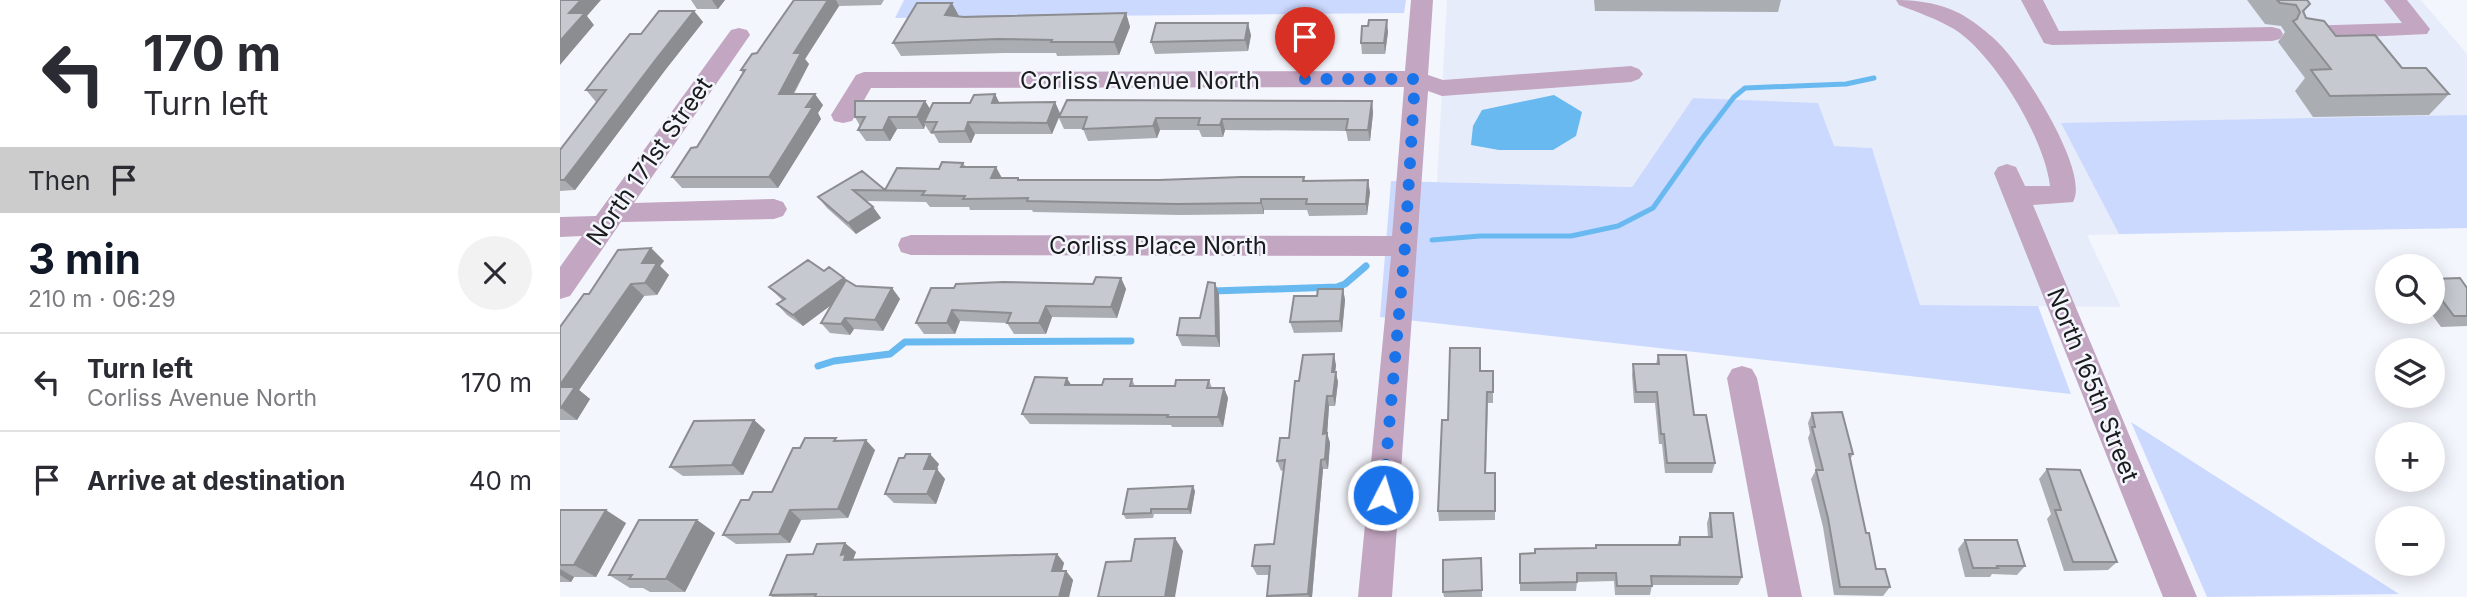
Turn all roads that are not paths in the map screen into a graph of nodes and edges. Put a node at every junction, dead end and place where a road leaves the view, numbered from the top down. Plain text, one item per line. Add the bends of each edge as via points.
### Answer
1 (1422, 0) edge
2 (1908, 0) edge
3 (2032, 0) edge
4 (2395, 0) edge
5 (2301, 33) edge
6 (2272, 34) dead end
7 (739, 35) dead end
8 (2034, 66) dead end
9 (2005, 67) junction
10 (1416, 72) junction
11 (1631, 74) dead end
12 (2026, 99) junction
13 (2052, 99) dead end
14 (844, 115) dead end
15 (774, 209) dead end
16 (608, 220) junction
17 (560, 227) edge
18 (911, 245) dead end
19 (1405, 246) junction
20 (560, 288) edge
21 (1742, 378) dead end
22 (1375, 597) edge
23 (1785, 597) edge
24 (2180, 597) edge

1 - 10 street
2 - 9 street via 1962,24 1997,54
3 - 6 street via 2052,38
4 - 5 street via 2419,29
7 - 16 street, North 171st Street
8 - 9 street
9 - 12 street
10 - 11 street, Corliss Avenue North via 1443,88
10 - 14 street, Corliss Avenue North via 864,80
10 - 19 street
12 - 13 street
12 - 24 street, North 165th Street via 2061,169 2064,195 2012,185
15 - 16 street
16 - 17 street
16 - 20 street, North 171st Street
18 - 19 street, Corliss Place North
19 - 22 street
21 - 23 street

